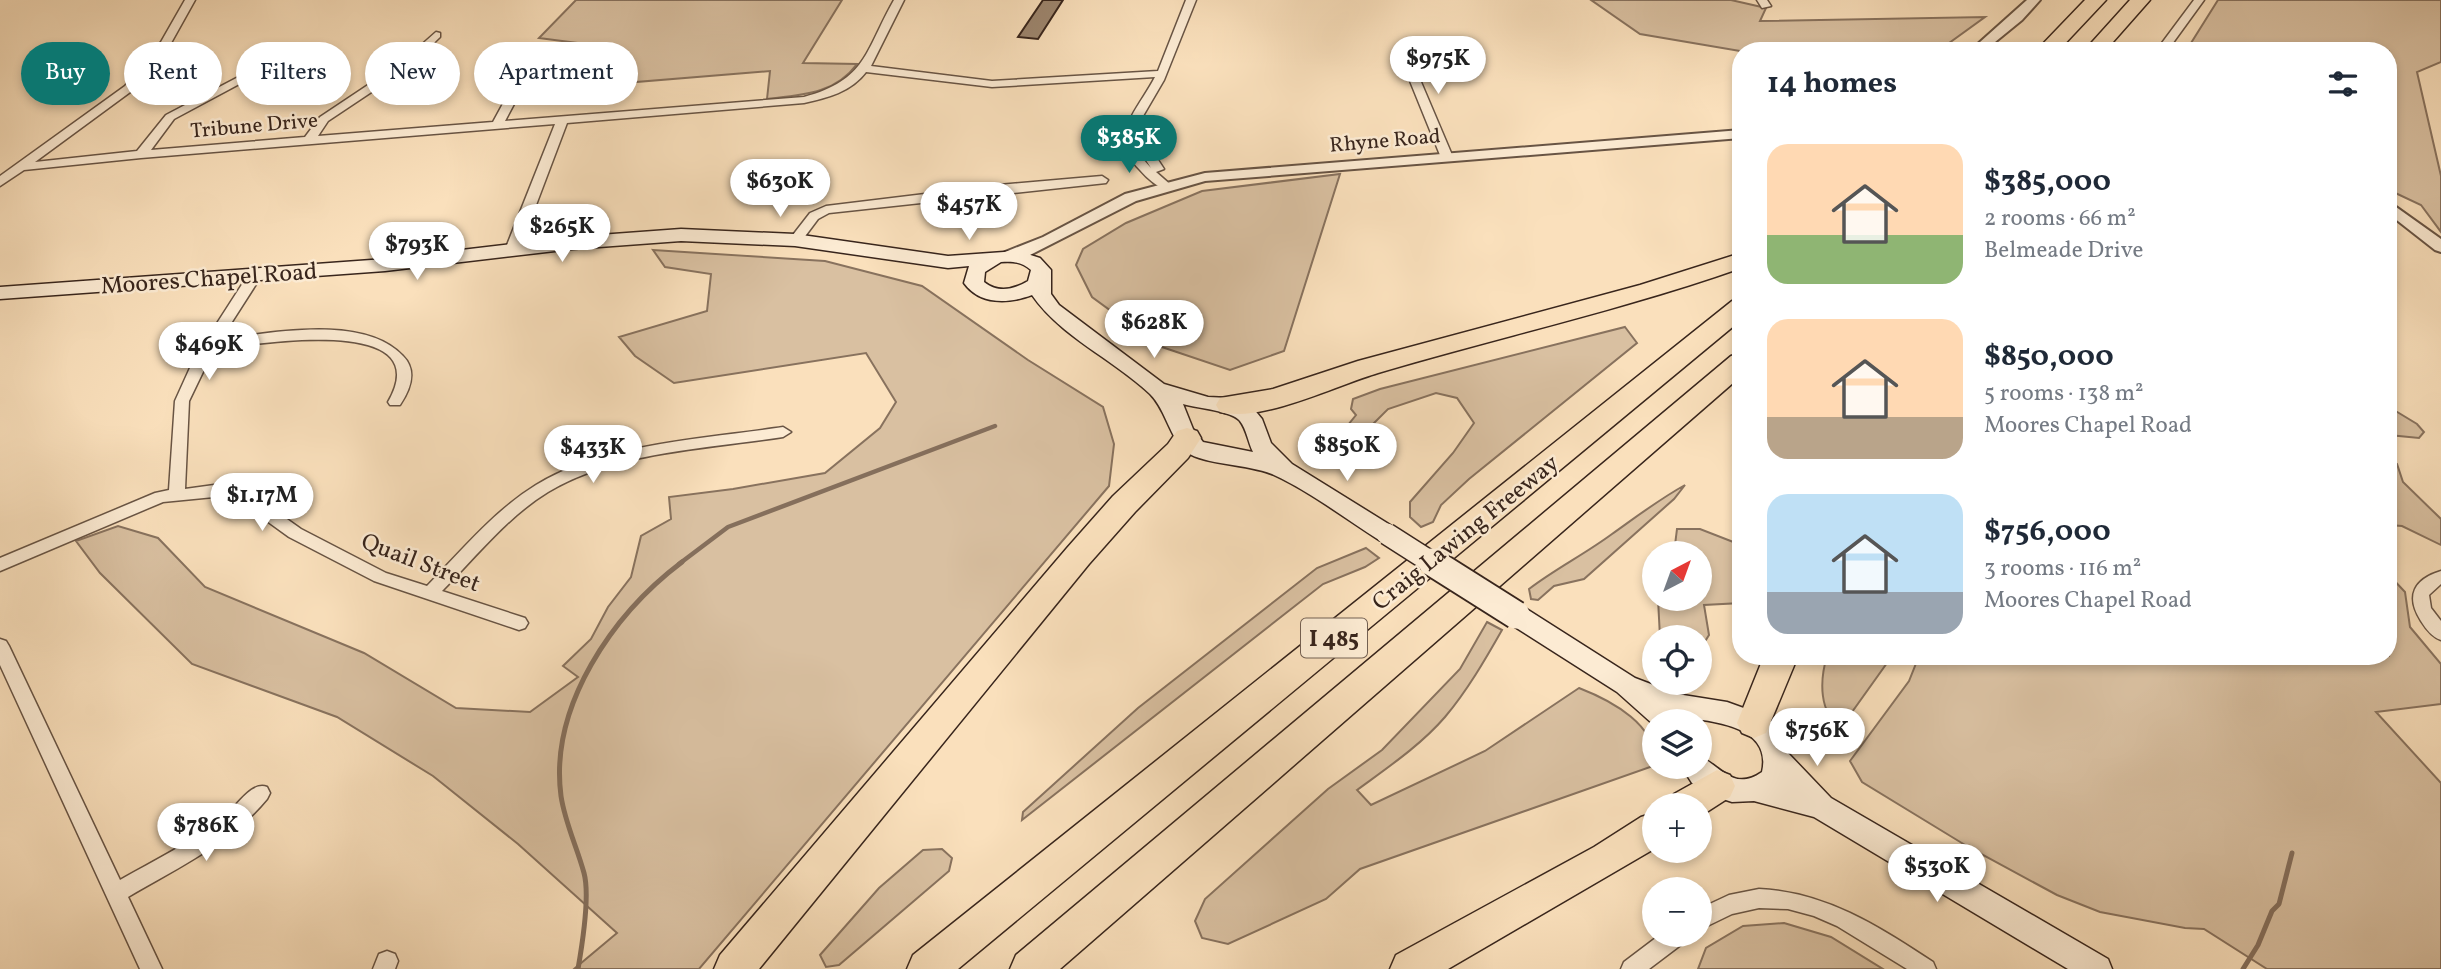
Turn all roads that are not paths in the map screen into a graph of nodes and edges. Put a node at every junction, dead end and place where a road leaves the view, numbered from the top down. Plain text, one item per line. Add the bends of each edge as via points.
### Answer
1 (190, 0) edge
2 (899, 0) edge
3 (1191, 0) edge
4 (2034, 0) edge
5 (2096, 0) edge
6 (2140, 0) edge
7 (2199, 0) edge
8 (436, 36) dead end
9 (1987, 42) edge
10 (2055, 42) edge
11 (2102, 42) edge
12 (2168, 42) edge
13 (1402, 49) dead end
14 (866, 69) junction
15 (1160, 74) junction
16 (236, 82) edge
17 (507, 105) edge
18 (562, 121) junction
19 (497, 125) junction
20 (1732, 135) edge
21 (309, 140) junction
22 (141, 154) junction
23 (1446, 155) junction
24 (21, 167) junction
25 (1102, 180) dead end
26 (0, 182) edge
27 (1166, 186) junction
28 (2397, 214) edge
29 (795, 240) junction
30 (1047, 243) junction
31 (2441, 247) edge
32 (512, 250) junction
33 (1011, 256) junction
34 (990, 259) junction
35 (948, 262) junction
36 (1732, 263) edge
37 (1041, 274) junction
38 (255, 275) junction
39 (974, 283) junction
40 (0, 293) edge
41 (1008, 296) junction
42 (1052, 309) junction
43 (1732, 314) edge
44 (211, 345) junction
45 (1732, 370) edge
46 (1157, 389) junction
47 (395, 402) dead end
48 (1219, 405) junction
49 (1185, 431) junction
50 (783, 432) dead end
51 (1284, 470) junction
52 (177, 494) junction
53 (0, 565) edge
54 (2441, 578) edge
55 (429, 594) junction
56 (519, 623) dead end
57 (2441, 633) edge
58 (0, 646) edge
59 (1777, 665) edge
60 (1626, 685) junction
61 (1654, 709) edge
62 (1754, 723) junction
63 (1779, 761) junction
64 (1699, 786) edge
65 (1756, 790) junction
66 (260, 793) dead end
67 (1821, 807) junction
68 (1642, 837) edge
69 (116, 893) junction
70 (1712, 914) edge
71 (1662, 947) edge
72 (2083, 965) edge
73 (151, 969) edge
74 (734, 969) edge
75 (927, 969) edge
76 (1030, 969) edge
77 (1410, 969) edge
78 (1632, 969) edge
79 (1925, 969) edge

1 - 24 street via 166,43 136,80
2 - 14 street, Tribune Drive
3 - 15 street
4 - 9 street
5 - 10 highway
6 - 11 highway
7 - 12 street
8 - 21 street via 405,65 324,119
13 - 23 street
14 - 15 street via 992,84
14 - 18 street, Tribune Drive via 847,86 804,100
15 - 27 street via 1138,113 1131,146 1144,168
16 - 22 street via 170,117
17 - 19 street
18 - 19 street, Tribune Drive
18 - 32 street
19 - 21 street, Tribune Drive
20 - 23 street, Rhyne Road
21 - 22 street, Tribune Drive
22 - 24 street, Tribune Drive
23 - 27 street, Rhyne Road via 1205,177
24 - 26 street
25 - 29 street via 826,211 814,216
27 - 30 street, Rhyne Road via 1107,208
28 - 31 street
29 - 32 main road, Moores Chapel Road via 681,235
29 - 35 main road, Moores Chapel Road
30 - 33 street, Rhyne Road
30 - 37 street via 1039,254
32 - 38 main road, Moores Chapel Road
33 - 34 main road
33 - 37 main road via 1031,260
34 - 35 main road, Moores Chapel Road
34 - 39 main road via 976,270
35 - 39 main road
36 - 48 highway via 1626,297 1323,380 1256,404
37 - 41 main road via 1030,289
37 - 42 main road via 1041,294
38 - 40 main road, Moores Chapel Road
38 - 44 street
39 - 41 main road via 987,293
41 - 42 main road
42 - 46 main road
43 - 75 highway, Craig Lawing Freeway / I 485
44 - 47 street via 330,335 372,340 388,347 403,367 405,379
44 - 52 street via 182,401
45 - 76 highway, Craig Lawing Freeway / I 485
46 - 48 main road
46 - 49 main road via 1175,409
48 - 49 main road via 1191,411
48 - 51 main road via 1251,419 1262,446
49 - 51 main road via 1207,452
49 - 74 highway via 1178,452 1078,556
50 - 55 street via 626,458 566,475 523,503
51 - 60 main road, bridge
52 - 53 street, Quail Street via 136,506
52 - 55 street, Quail Street via 214,491 247,499 312,543 380,577
54 - 57 street via 2425,586 2420,602
55 - 56 street, Quail Street
58 - 69 street
59 - 62 highway
60 - 61 main road
60 - 62 main road via 1675,705 1727,713
62 - 63 main road via 1766,734
63 - 65 main road via 1774,779
63 - 67 main road
64 - 65 main road
65 - 67 main road
66 - 69 street via 231,824
67 - 72 main road
68 - 77 highway
69 - 73 street
70 - 79 street via 1747,900 1790,900 1836,915
71 - 78 street

